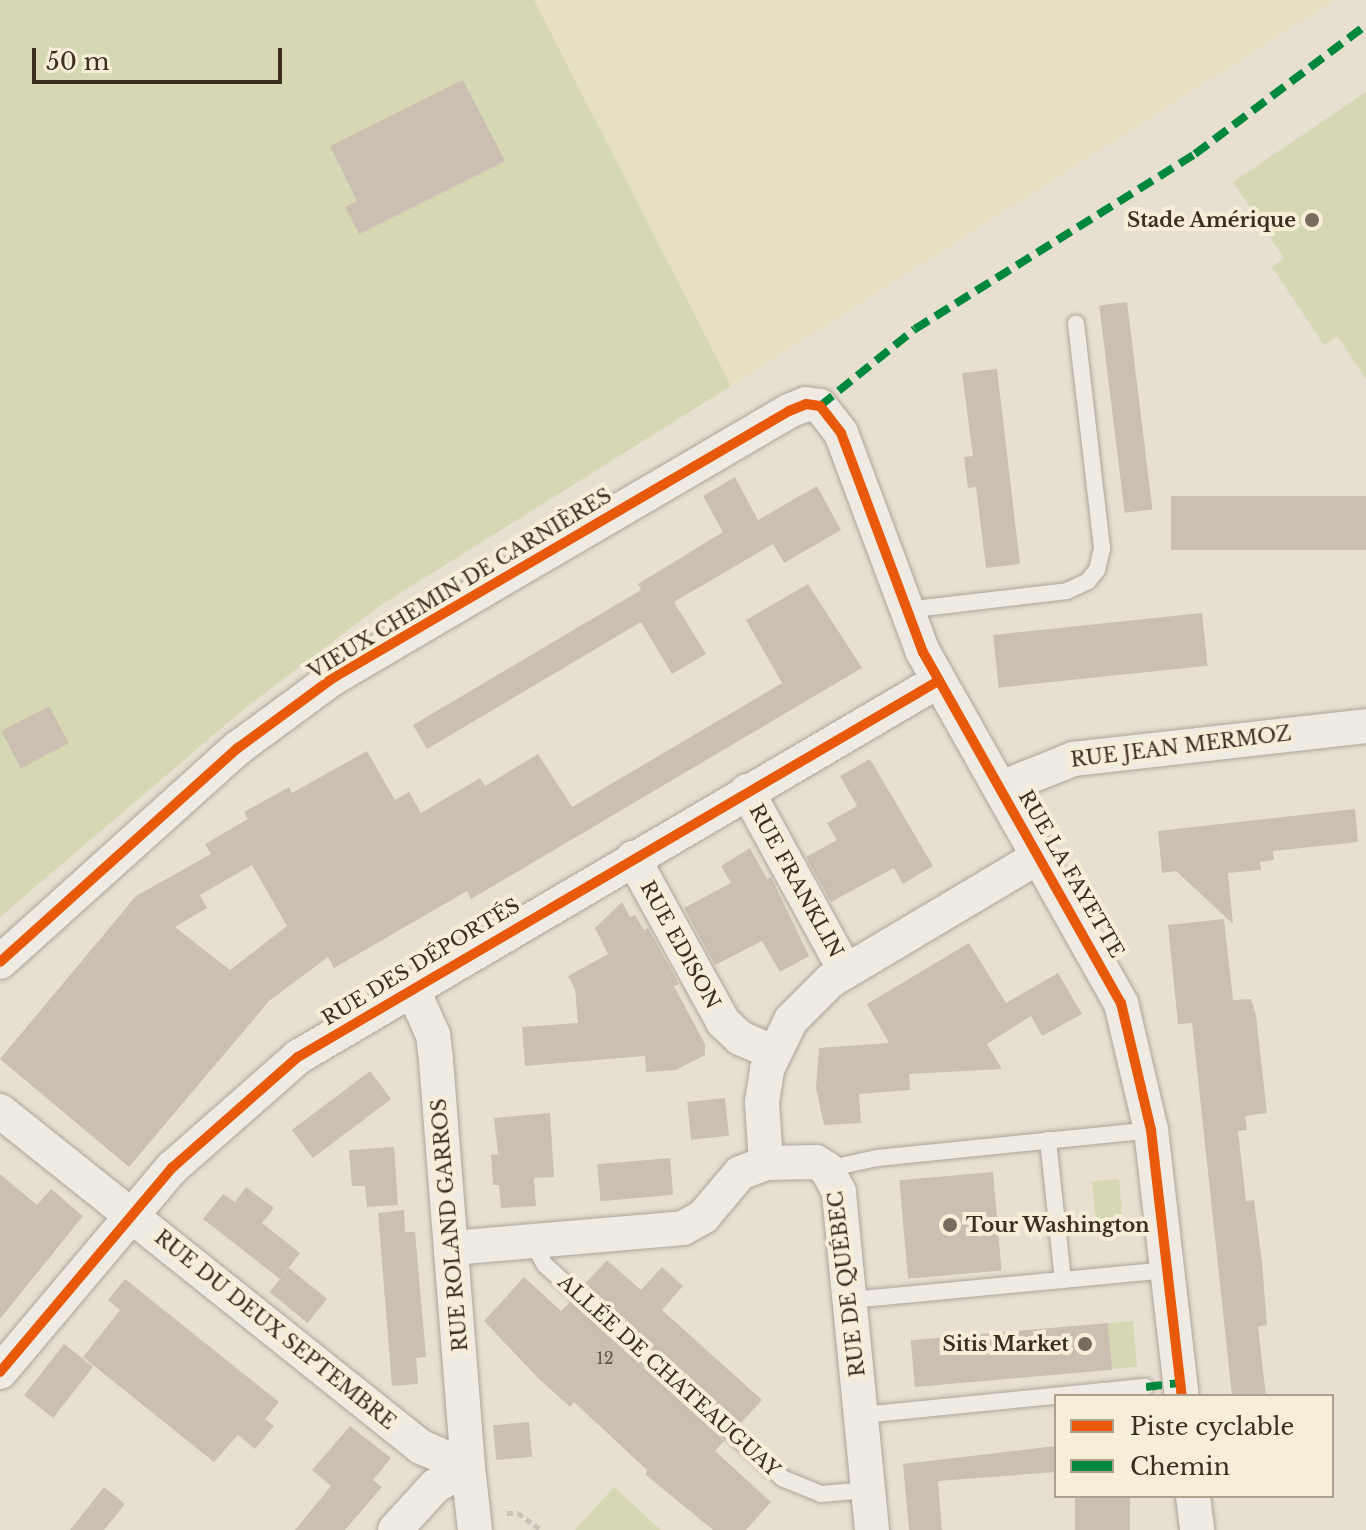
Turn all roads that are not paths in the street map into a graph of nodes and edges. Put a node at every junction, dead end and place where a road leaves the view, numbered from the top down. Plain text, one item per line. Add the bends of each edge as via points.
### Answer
1 (1076, 324) dead end
2 (820, 406) joint
3 (905, 610) junction
4 (938, 681) junction
5 (1366, 726) edge
6 (1001, 788) junction
7 (747, 791) junction
8 (1040, 856) junction
9 (633, 858) junction
10 (0, 962) edge
11 (845, 970) junction
12 (412, 988) junction
13 (773, 1052) junction
14 (0, 1111) edge
15 (1151, 1130) junction
16 (1048, 1140) junction
17 (766, 1163) junction
18 (827, 1169) junction
19 (131, 1215) junction
20 (532, 1241) junction
21 (452, 1248) junction
22 (1168, 1270) junction
23 (1063, 1280) junction
24 (851, 1300) junction
25 (0, 1372) edge
26 (1146, 1387) dead end
27 (1075, 1394) edge
28 (1182, 1394) edge
29 (1054, 1396) edge
30 (863, 1415) junction
31 (468, 1467) junction
32 (868, 1490) junction
33 (1193, 1498) edge
34 (395, 1530) edge
35 (475, 1530) edge
36 (872, 1530) edge
37 (1197, 1530) edge

1 - 3 lane via 1102,548 1097,570 1067,591
2 - 3 street, RUE LA FAYETTE via 841,433
2 - 10 street, VIEUX CHEMIN DE CARNIÈRES via 806,404 789,411 333,678 238,748
3 - 4 street, RUE LA FAYETTE
4 - 6 street, RUE LA FAYETTE
4 - 7 street, RUE DES DÉPORTÉS
5 - 6 street, RUE JEAN MERMOZ via 1073,759
6 - 8 street, RUE LA FAYETTE
7 - 9 street, RUE DES DÉPORTÉS
7 - 11 street, RUE FRANKLIN
8 - 11 street
8 - 15 street, RUE LA FAYETTE via 1121,1003
9 - 12 street, RUE DES DÉPORTÉS
9 - 13 street, RUE EDISON via 723,1022 740,1038
11 - 13 street via 791,1020
12 - 19 street, RUE DES DÉPORTÉS via 276,1074 189,1151
12 - 21 street, RUE ROLAND GARROS via 433,1035
13 - 17 street via 762,1102
14 - 19 street, RUE DU DEUX SEPTEMBRE
15 - 16 lane
15 - 22 street, RUE LA FAYETTE
16 - 18 lane via 877,1158
16 - 23 lane
17 - 18 street, RUE DE QUÉBEC via 801,1159
17 - 20 street via 731,1180 703,1217 683,1228
18 - 24 street, RUE DE QUÉBEC via 839,1192
19 - 25 street, RUE DES DÉPORTÉS
19 - 31 street, RUE DU DEUX SEPTEMBRE via 421,1447
20 - 21 street
20 - 32 lane, ALLÉE DE CHATEAUGUAY via 545,1265 782,1478 821,1494
21 - 31 street, RUE ROLAND GARROS
22 - 23 lane
22 - 28 street, RUE LA FAYETTE
23 - 24 lane
24 - 30 street, RUE DE QUÉBEC
26 - 27 lane
29 - 30 lane
30 - 32 street, RUE DE QUÉBEC
31 - 34 street via 435,1486
31 - 35 street
32 - 36 street, RUE DE QUÉBEC
33 - 37 street

